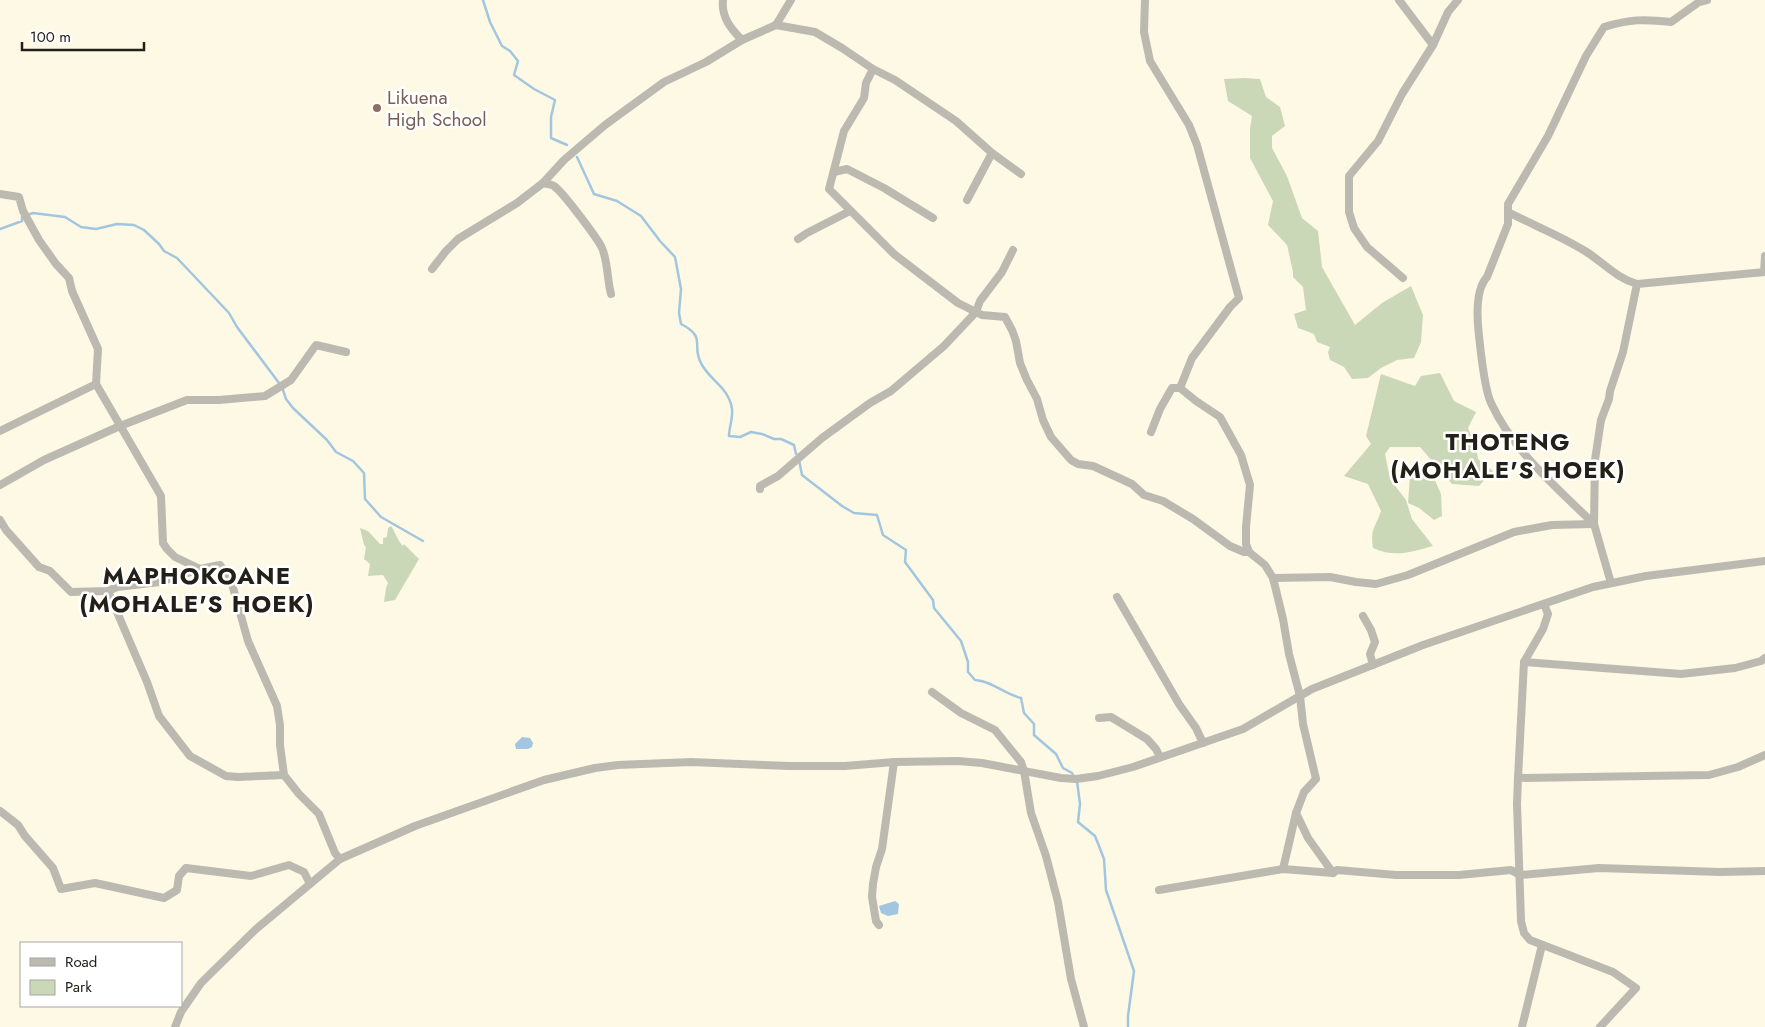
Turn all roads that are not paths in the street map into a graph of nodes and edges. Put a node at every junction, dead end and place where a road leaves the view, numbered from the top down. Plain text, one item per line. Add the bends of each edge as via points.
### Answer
1 (723, 0) edge
2 (791, 0) edge
3 (1145, 0) edge
4 (1399, 0) edge
5 (1458, 0) edge
6 (1706, 0) edge
7 (776, 25) junction
8 (742, 40) junction
9 (1432, 45) junction
10 (873, 69) junction
11 (992, 153) junction
12 (834, 172) junction
13 (1021, 174) dead end
14 (543, 183) junction
15 (0, 194) edge
16 (967, 200) dead end
17 (850, 211) junction
18 (1508, 212) junction
19 (933, 218) dead end
20 (798, 239) dead end
21 (1013, 250) dead end
22 (1765, 256) edge
23 (432, 269) dead end
24 (1764, 272) edge
25 (1403, 278) dead end
26 (1638, 284) junction
27 (611, 294) dead end
28 (976, 312) junction
29 (346, 352) dead end
30 (96, 384) junction
31 (1180, 388) junction
32 (120, 426) junction
33 (0, 431) edge
34 (1151, 432) dead end
35 (0, 485) edge
36 (760, 489) dead end
37 (0, 520) edge
38 (1594, 524) junction
39 (1249, 552) junction
40 (1765, 561) edge
41 (200, 569) junction
42 (1273, 578) junction
43 (1611, 583) junction
44 (108, 592) junction
45 (1118, 597) dead end
46 (1544, 604) junction
47 (1363, 616) dead end
48 (1765, 658) edge
49 (1524, 662) junction
50 (1373, 665) junction
51 (932, 692) dead end
52 (1300, 696) junction
53 (1099, 718) dead end
54 (1203, 743) junction
55 (1765, 755) edge
56 (1160, 757) junction
57 (894, 762) junction
58 (1024, 771) junction
59 (284, 775) junction
60 (1518, 778) junction
61 (0, 812) edge
62 (1296, 813) junction
63 (340, 858) junction
64 (1283, 869) junction
65 (1765, 871) edge
66 (1333, 873) junction
67 (1520, 875) junction
68 (310, 884) junction
69 (1159, 890) dead end
70 (879, 924) dead end
71 (1542, 945) junction
72 (175, 1027) edge
73 (1084, 1027) edge
74 (1522, 1027) edge
75 (1600, 1027) edge

1 - 8 street via 726,19
2 - 7 street
3 - 31 street via 1144,32 1150,61 1197,145 1239,298 1192,358
4 - 9 street
5 - 9 street via 1448,12
6 - 18 street via 1672,22 1642,19 1604,27 1586,56 1548,136 1508,204
7 - 8 street
7 - 10 street via 815,32
8 - 14 street via 664,82 605,125
9 - 25 street via 1378,141 1349,176 1349,212 1354,228 1367,247
10 - 11 street via 895,80 956,122
10 - 12 street via 866,83 864,98 844,131
11 - 13 street
11 - 16 street
12 - 17 street via 829,189
12 - 19 street via 847,169 854,172
14 - 23 street via 458,239
14 - 27 street via 553,185 563,194 602,247
15 - 30 street via 19,197 39,240 68,278 98,349
17 - 20 street
17 - 28 street via 894,254 958,303
18 - 26 street via 1568,241 1625,280
18 - 38 street via 1508,224 1483,282 1476,314 1490,401 1507,433
21 - 28 street
22 - 24 street
24 - 26 street
26 - 38 street via 1623,352 1601,420 1595,460
28 - 36 street via 944,346 904,380 822,438
28 - 39 street via 1005,317 1043,420 1051,437 1071,460 1132,484 1144,495 1193,519 1230,546
29 - 32 street via 316,345 291,380 265,396 187,400
30 - 32 street
30 - 33 street
31 - 34 street via 1172,388
31 - 39 street via 1220,418 1241,455 1250,485 1246,528
32 - 35 street via 44,460
32 - 41 street via 161,496 166,549
37 - 44 street via 39,567 50,571 71,592
38 - 42 street via 1552,525 1514,532 1408,575 1376,584 1330,576
38 - 43 street
39 - 42 street via 1265,565
40 - 43 street
41 - 44 street via 160,582 117,587
41 - 59 street via 220,565 230,577 248,641 277,706
42 - 52 street
43 - 46 street
44 - 59 street via 160,716 190,756 226,776
45 - 54 street
46 - 49 street via 1548,614 1543,629
46 - 50 street
47 - 50 street via 1375,642 1370,654
48 - 49 street via 1735,668 1681,674
49 - 60 street
50 - 52 street
51 - 58 street via 961,713 995,730 1021,762
52 - 54 street via 1244,729
52 - 62 street via 1316,779 1304,792
53 - 56 street via 1111,718 1148,739
54 - 56 street
55 - 60 street via 1709,775
56 - 58 street via 1098,776 1076,779
57 - 58 street via 958,761
57 - 63 street via 789,766 691,762 595,768 544,780 416,826
57 - 70 street via 882,849 873,884 872,897
58 - 73 street via 1030,813 1052,878 1071,979
59 - 63 street via 319,814
60 - 67 street
61 - 68 street via 18,825 53,868 60,889 94,884 164,898 177,890 179,876 186,868 251,876 289,865 304,872
62 - 64 street
62 - 66 street via 1308,838
63 - 68 street
64 - 66 street
64 - 69 street
65 - 67 street via 1599,868
66 - 67 street via 1337,870 1396,875 1459,875 1511,870
67 - 71 street via 1524,933
68 - 72 street via 255,930 201,983
71 - 74 street
71 - 75 street via 1613,972 1636,988

